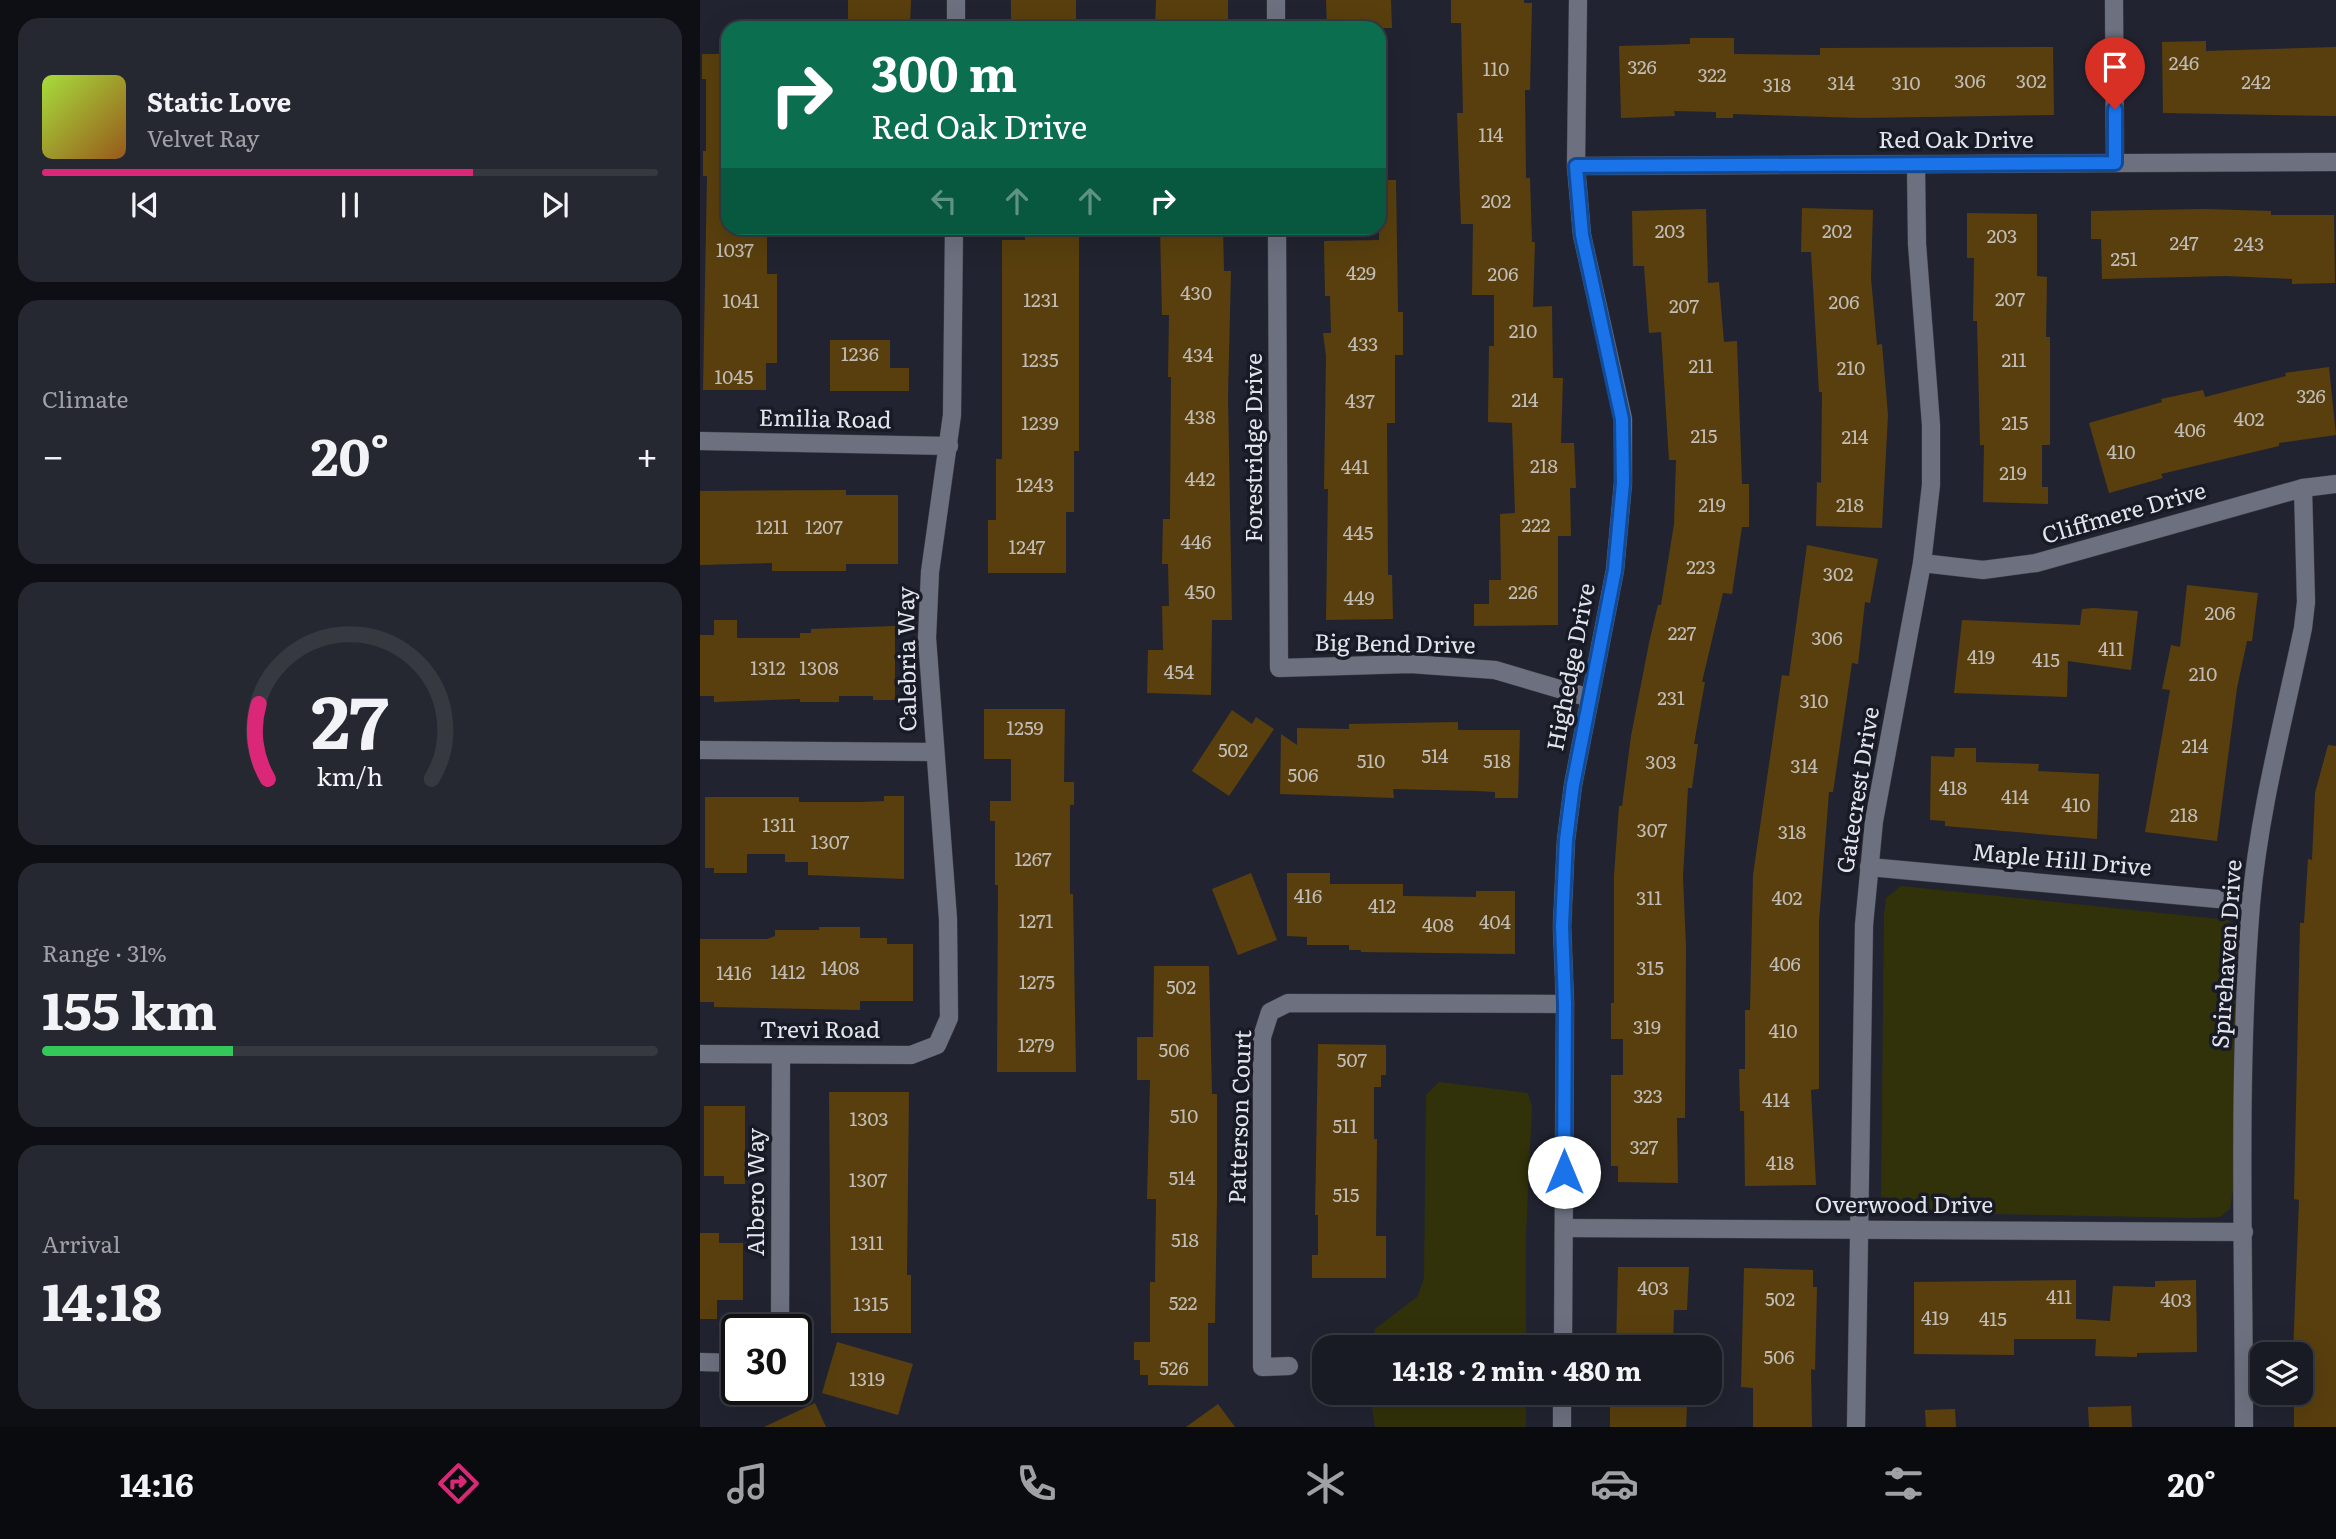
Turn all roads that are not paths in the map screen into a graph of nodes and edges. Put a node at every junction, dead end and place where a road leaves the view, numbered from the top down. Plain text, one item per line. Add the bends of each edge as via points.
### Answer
1 (956, 0) edge
2 (1276, 0) edge
3 (1578, 0) edge
4 (2114, 0) edge
5 (956, 21) edge
6 (1276, 21) edge
7 (2336, 162) edge
8 (2115, 163) junction
9 (1916, 165) junction
10 (1576, 166) junction
11 (954, 235) edge
12 (1277, 235) edge
13 (700, 441) edge
14 (949, 446) junction
15 (2336, 484) edge
16 (2303, 488) junction
17 (1922, 563) junction
18 (1279, 668) joint
19 (1590, 698) junction
20 (700, 750) edge
21 (934, 752) junction
22 (1869, 867) junction
23 (2251, 902) junction
24 (1565, 1004) junction
25 (937, 1045) joint
26 (700, 1054) edge
27 (781, 1055) junction
28 (1564, 1228) junction
29 (1859, 1230) junction
30 (2244, 1232) junction
31 (780, 1314) edge
32 (1563, 1335) edge
33 (700, 1363) edge
34 (721, 1363) edge
35 (1289, 1366) dead end
36 (1562, 1405) edge
37 (1562, 1427) edge
38 (1856, 1427) edge
39 (2244, 1427) edge

1 - 5 street
2 - 6 street
3 - 10 street, Highedge Drive
4 - 8 street
7 - 8 street, Red Oak Drive
8 - 9 street, Red Oak Drive
9 - 10 street, Red Oak Drive
9 - 17 street, Gatecrest Drive via 1917,244 1931,425 1931,485
10 - 19 street, Highedge Drive via 1582,235 1622,419 1623,483 1615,570
11 - 14 street, Calebria Way
12 - 18 street, Forestridge Drive
13 - 14 street, Emilia Road
14 - 21 street, Calebria Way via 928,607
15 - 16 street, Cliffmere Drive
16 - 17 street, Cliffmere Drive via 2036,563 1983,570
16 - 23 street, Spirehaven Drive via 2303,628 2264,811
17 - 22 street, Gatecrest Drive
18 - 19 street, Big Bend Drive via 1410,664 1495,670
19 - 24 street, Highedge Drive via 1566,840
20 - 21 street
21 - 25 street, Calebria Way via 950,953 949,1018
22 - 23 street, Maple Hill Drive
22 - 29 street, Gatecrest Drive
23 - 30 street, Spirehaven Drive
24 - 28 street, Highedge Drive
24 - 35 street, Patterson Court via 1288,1003 1270,1012 1262,1037 1262,1367
25 - 27 street, Trevi Road via 911,1055
26 - 27 street, Trevi Road
27 - 31 street, Albero Way
28 - 29 street, Overwood Drive
28 - 32 street, Highedge Drive
29 - 30 street, Overwood Drive
29 - 38 street, Gatecrest Drive
30 - 39 street, Spirehaven Drive
33 - 34 street
36 - 37 street

